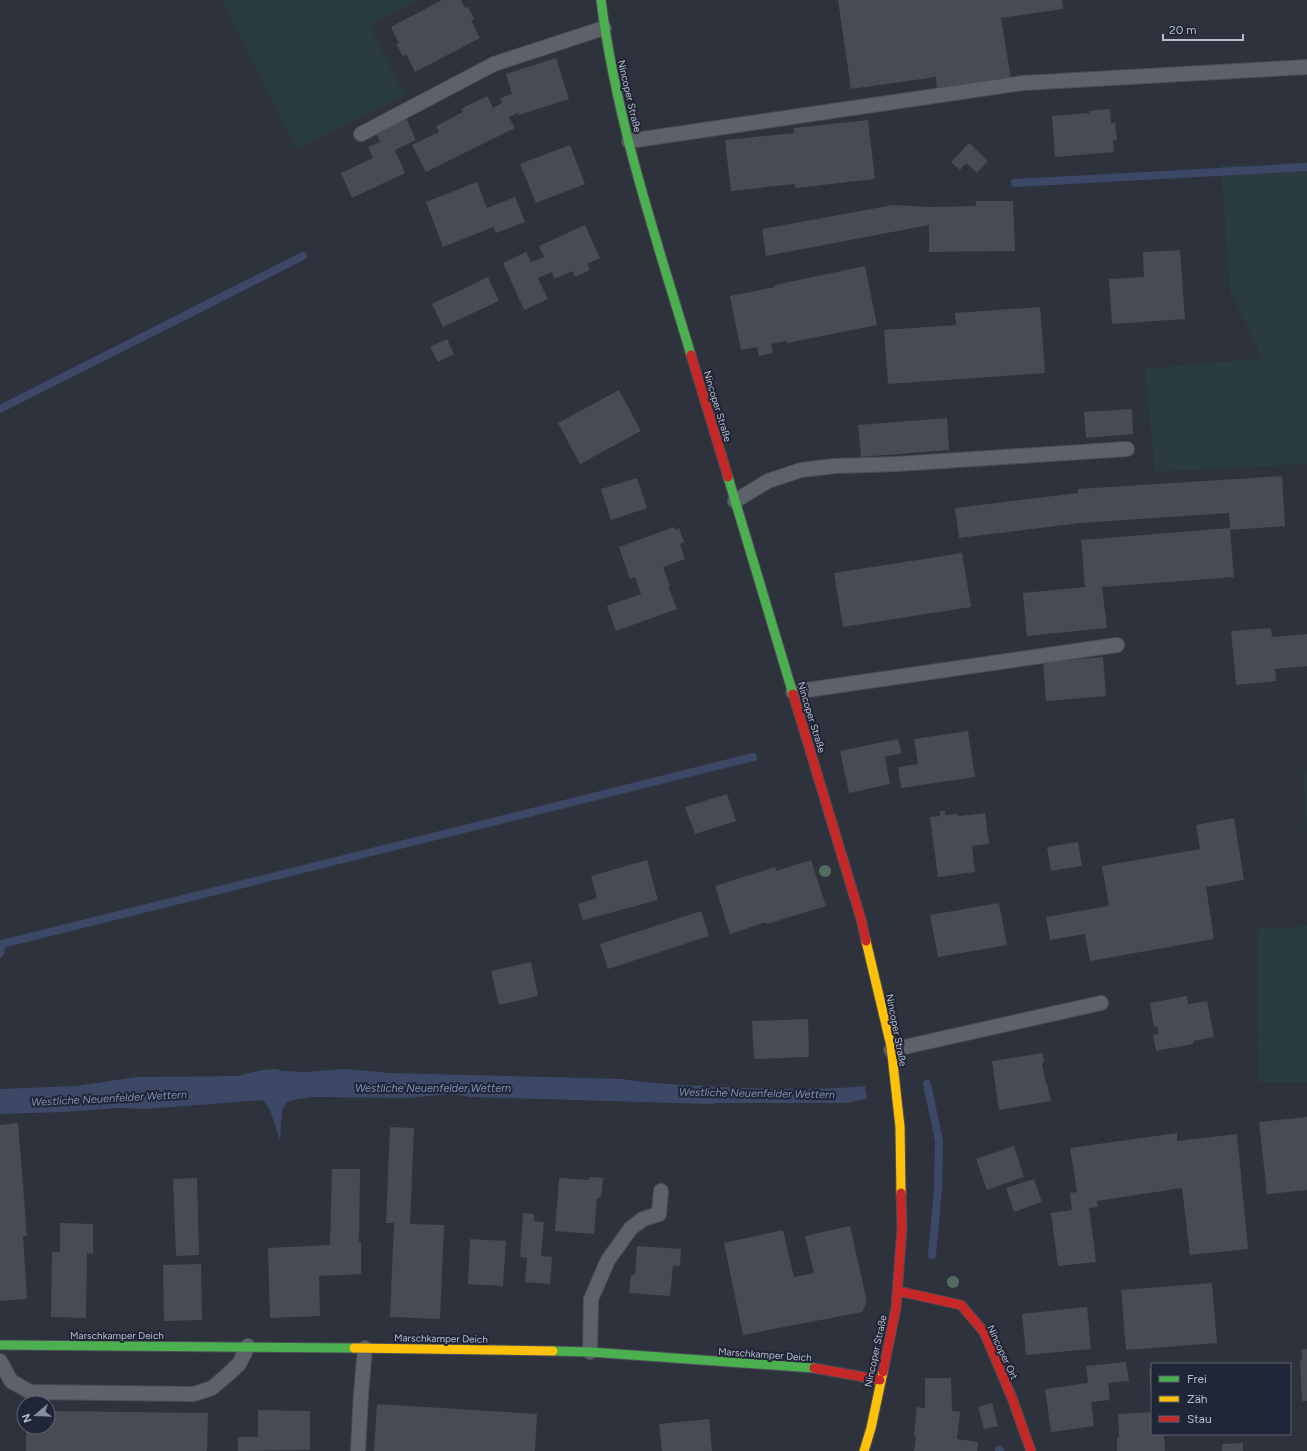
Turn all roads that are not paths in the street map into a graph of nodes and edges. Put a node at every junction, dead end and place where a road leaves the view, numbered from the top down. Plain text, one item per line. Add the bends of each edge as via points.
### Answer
1 (601, 0) edge
2 (604, 28) junction
3 (1307, 67) edge
4 (361, 134) dead end
5 (630, 141) junction
6 (1127, 449) dead end
7 (735, 501) junction
8 (1117, 645) dead end
9 (793, 692) junction
10 (1101, 1002) dead end
11 (891, 1050) junction
12 (661, 1191) dead end
13 (898, 1291) junction
14 (0, 1345) edge
15 (248, 1346) junction
16 (365, 1348) junction
17 (590, 1352) junction
18 (0, 1361) edge
19 (880, 1380) junction
20 (358, 1451) edge
21 (864, 1451) edge
22 (1031, 1451) edge

1 - 2 main road, Nincoper Straße
2 - 4 lane via 494,64
2 - 5 main road, Nincoper Straße
3 - 5 lane via 1023,83
5 - 7 main road, Nincoper Straße
6 - 7 lane via 801,470 768,482
7 - 9 main road, Nincoper Straße
8 - 9 lane
9 - 11 main road, Nincoper Straße via 861,919
10 - 11 lane
11 - 13 main road, Nincoper Straße via 900,1127 902,1228
12 - 17 lane via 659,1214 643,1219 631,1228 608,1260 591,1299
13 - 19 main road, Nincoper Straße
13 - 22 main road, Nincoper Ort via 961,1305 984,1332
14 - 15 main road, Marschkamper Deich
15 - 16 main road, Marschkamper Deich
15 - 18 lane via 239,1364 226,1376 212,1388 194,1394 30,1392 11,1381
16 - 17 main road, Marschkamper Deich
16 - 20 lane
17 - 19 main road, Marschkamper Deich via 821,1369
19 - 21 main road, Nincoper Straße

